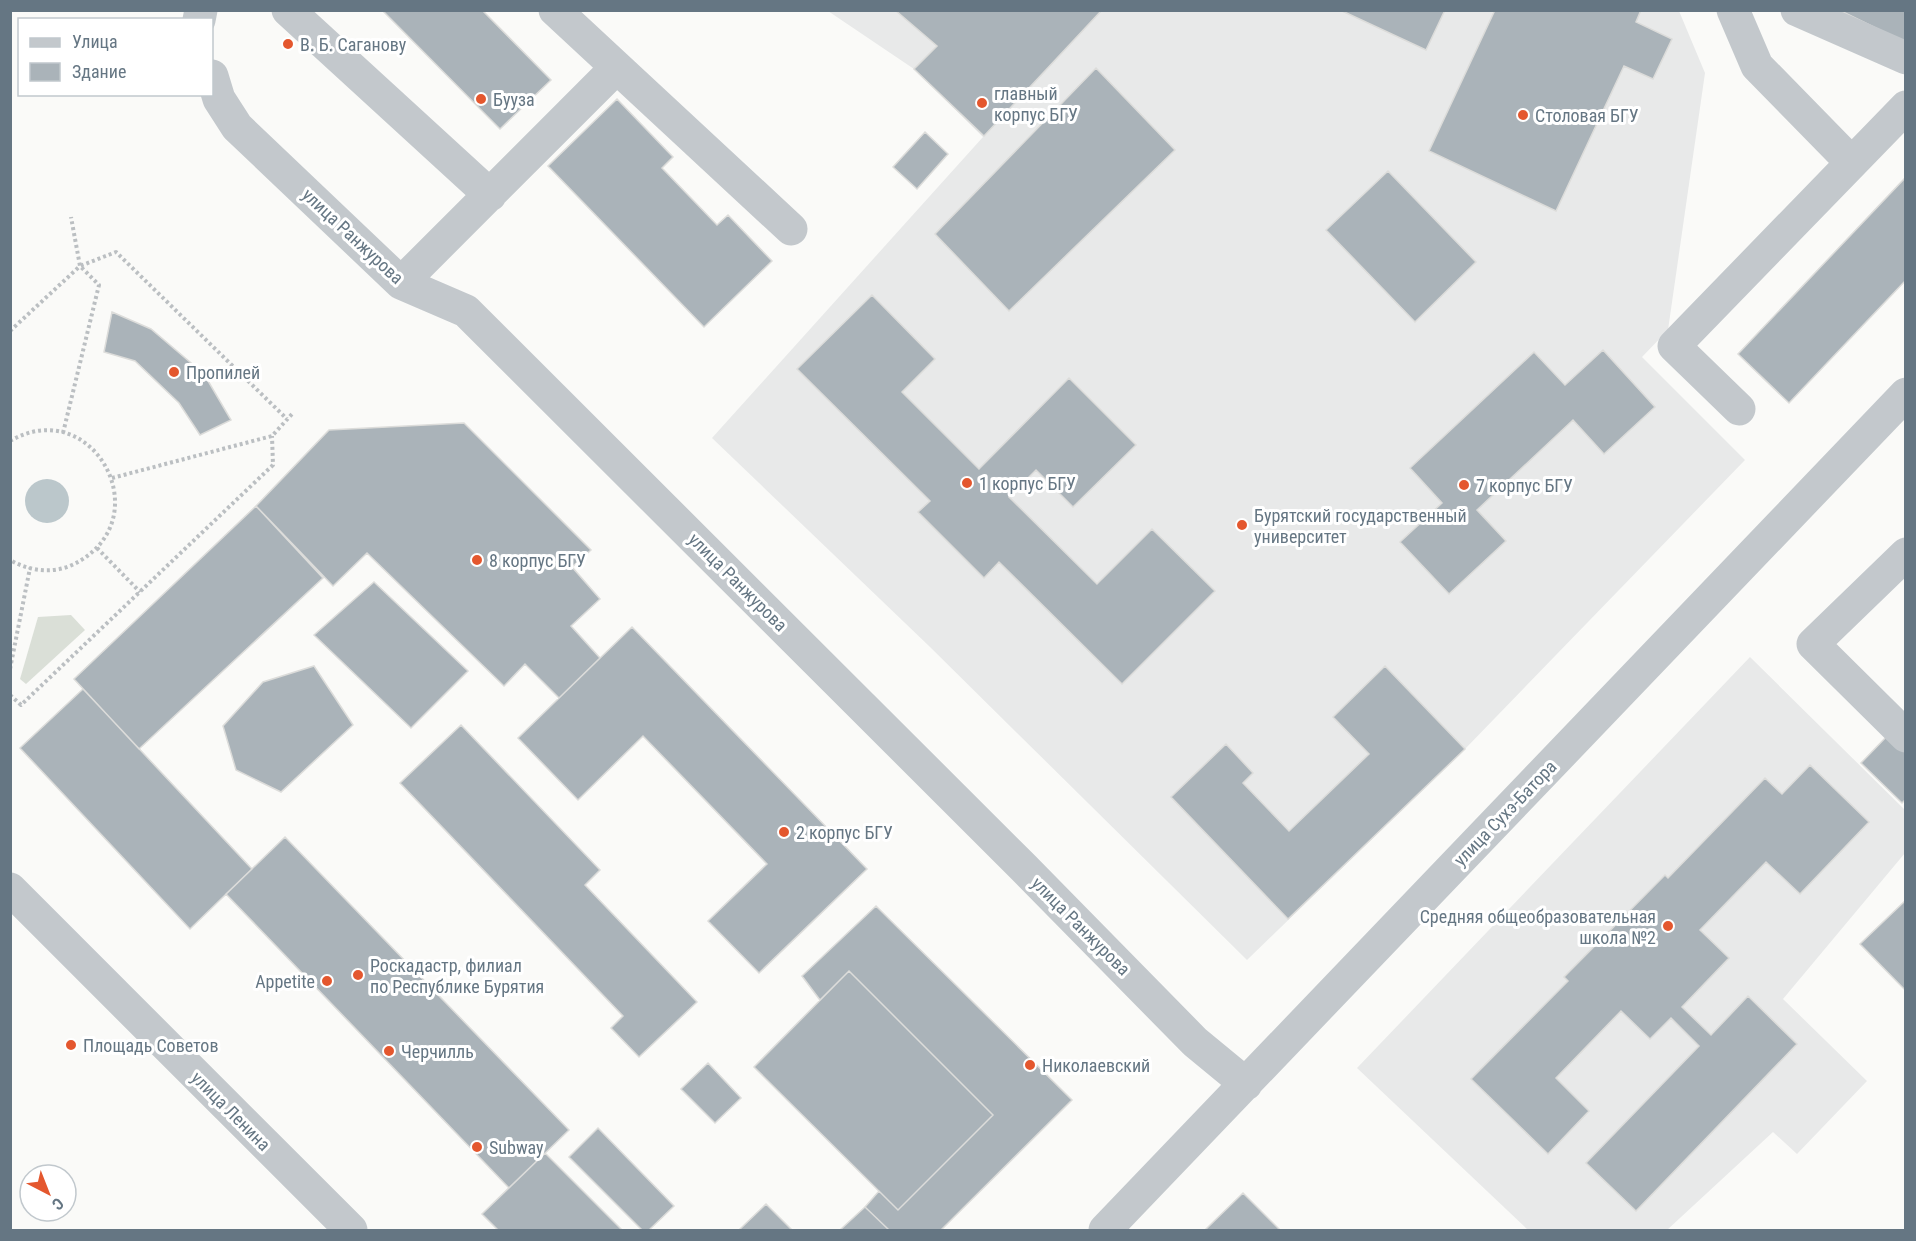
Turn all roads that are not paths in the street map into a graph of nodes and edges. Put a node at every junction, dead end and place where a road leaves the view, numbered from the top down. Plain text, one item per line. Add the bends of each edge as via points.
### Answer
1 (288, 10) edge
2 (555, 10) edge
3 (1733, 10) edge
4 (1797, 10) edge
5 (1905, 58) edge
6 (616, 68) junction
7 (215, 87) edge
8 (1905, 106) edge
9 (1851, 162) junction
10 (490, 195) junction
11 (791, 229) dead end
12 (401, 283) junction
13 (1905, 394) edge
14 (1739, 409) dead end
15 (1905, 554) edge
16 (1905, 736) edge
17 (10, 889) edge
18 (1246, 1084) junction
19 (351, 1230) edge
20 (1105, 1230) edge

1 - 10 street
2 - 6 street
3 - 9 street via 1757,66
4 - 5 street
6 - 10 street
6 - 11 street
7 - 12 street, улица Ранжурова via 237,127
8 - 9 street
9 - 14 street via 1674,346
10 - 12 street
12 - 18 street, улица Ранжурова via 466,310 1195,1042
13 - 18 street, улица Сухэ-Батора
15 - 16 street via 1813,644
17 - 19 street, улица Ленина
18 - 20 street, улица Сухэ-Батора

